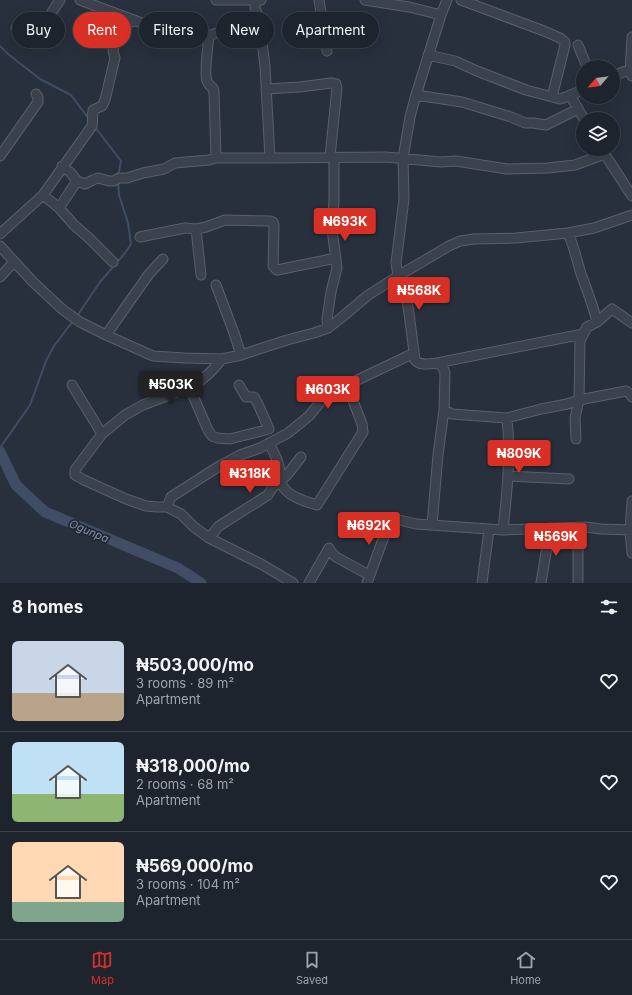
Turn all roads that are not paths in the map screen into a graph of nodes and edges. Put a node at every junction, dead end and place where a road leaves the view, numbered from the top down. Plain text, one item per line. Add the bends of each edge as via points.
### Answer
1 (60, 0) edge
2 (80, 0) edge
3 (216, 0) edge
4 (256, 0) edge
5 (262, 0) edge
6 (319, 0) edge
7 (365, 0) edge
8 (447, 0) edge
9 (461, 0) edge
10 (375, 1) edge
11 (52, 12) edge
12 (441, 15) junction
13 (135, 21) junction
14 (139, 22) edge
15 (216, 32) edge
16 (632, 37) edge
17 (578, 45) dead end
18 (327, 51) dead end
19 (428, 55) junction
20 (584, 60) edge
21 (631, 73) edge
22 (620, 75) edge
23 (266, 89) junction
24 (576, 93) edge
25 (36, 94) dead end
26 (416, 95) junction
27 (570, 95) junction
28 (552, 97) junction
29 (578, 109) junction
30 (580, 112) edge
31 (0, 156) edge
32 (594, 156) edge
33 (606, 156) edge
34 (332, 157) junction
35 (216, 158) junction
36 (270, 158) junction
37 (403, 158) junction
38 (62, 166) junction
39 (77, 181) junction
40 (43, 194) junction
41 (632, 196) edge
42 (59, 208) junction
43 (632, 215) edge
44 (196, 229) junction
45 (568, 233) junction
46 (0, 234) edge
47 (140, 237) dead end
48 (0, 246) edge
49 (336, 258) junction
50 (163, 259) dead end
51 (14, 262) junction
52 (113, 262) dead end
53 (201, 275) dead end
54 (0, 276) edge
55 (398, 276) junction
56 (216, 285) dead end
57 (597, 322) junction
58 (632, 323) edge
59 (328, 328) junction
60 (583, 334) junction
61 (106, 336) junction
62 (414, 354) junction
63 (241, 355) junction
64 (222, 359) junction
65 (437, 363) junction
66 (239, 385) dead end
67 (347, 385) junction
68 (72, 386) dead end
69 (192, 386) junction
70 (631, 393) edge
71 (579, 400) junction
72 (444, 410) junction
73 (506, 418) junction
74 (102, 434) junction
75 (576, 439) dead end
76 (269, 443) junction
77 (301, 457) dead end
78 (508, 476) junction
79 (569, 479) dead end
80 (280, 481) junction
81 (632, 501) edge
82 (167, 507) junction
83 (432, 524) junction
84 (578, 527) junction
85 (550, 528) junction
86 (489, 530) junction
87 (503, 530) junction
88 (631, 531) edge
89 (209, 538) junction
90 (632, 553) edge
91 (368, 579) edge
92 (293, 583) edge
93 (309, 583) edge
94 (482, 583) edge
95 (541, 583) edge
96 (578, 583) edge

1 - 11 street
2 - 13 street
3 - 4 street
4 - 5 street
4 - 23 street
6 - 18 street
7 - 10 street
8 - 12 street
9 - 28 street via 544,30 565,42
10 - 12 street
12 - 19 street
13 - 14 street
13 - 38 street via 128,24 114,45 115,58 105,100 102,106 92,113 92,126
15 - 35 street via 209,36 206,80 214,92
16 - 21 street
17 - 20 street
19 - 26 street
19 - 28 street via 455,61 526,90
21 - 22 street
23 - 34 street via 336,84
23 - 36 street
24 - 27 street
25 - 31 street via 38,102
26 - 29 street via 462,102 525,123 546,125
26 - 37 street
27 - 28 street via 560,99
27 - 29 street
29 - 30 street
32 - 37 street via 575,165 507,169
33 - 41 street
34 - 36 street
34 - 37 street
34 - 49 street via 332,229
35 - 36 street
35 - 39 street via 175,162 164,169 109,181 98,178 85,184
37 - 55 street via 404,199 396,263
38 - 39 street
38 - 40 street
39 - 42 street
40 - 42 street
40 - 46 street
42 - 52 street
43 - 45 street via 594,228
44 - 47 street via 185,228
44 - 49 street via 225,220 273,222 273,266 277,270
44 - 53 street
45 - 55 street via 460,241
45 - 57 street
48 - 51 street
49 - 59 street via 337,268 331,292
50 - 61 street via 149,274
51 - 54 street
51 - 61 street via 62,309
55 - 59 street via 367,296
55 - 62 street via 405,290
56 - 63 street
57 - 58 street via 612,309
57 - 60 street via 587,326
59 - 63 street
60 - 65 street
60 - 71 street via 579,351
61 - 64 street via 153,356
62 - 65 street via 418,364
62 - 67 street
63 - 64 street
64 - 69 street via 212,371
65 - 72 street via 445,373
66 - 69 street via 246,397 254,397 269,429 230,439 212,436 194,398
67 - 76 street via 322,400 309,416 288,433
67 - 80 street via 363,432 317,505 295,497 284,489
68 - 74 street
69 - 74 street via 143,405 125,415
70 - 71 street via 626,391
71 - 73 street
71 - 75 street via 575,418
72 - 73 street via 452,414
72 - 83 street
73 - 78 street
74 - 82 street via 75,470 75,475 146,506
76 - 80 street via 280,468
76 - 82 street via 221,464 203,475 171,497
77 - 80 street
78 - 79 street
78 - 87 street
80 - 89 street via 268,495 220,526
81 - 88 street
82 - 89 street via 181,514
83 - 86 street
83 - 91 street via 394,521 386,531
84 - 85 street
84 - 88 street
84 - 96 street
85 - 87 street
85 - 95 street
86 - 87 street
86 - 94 street
88 - 90 street
89 - 92 street
91 - 93 street via 336,557 329,548

